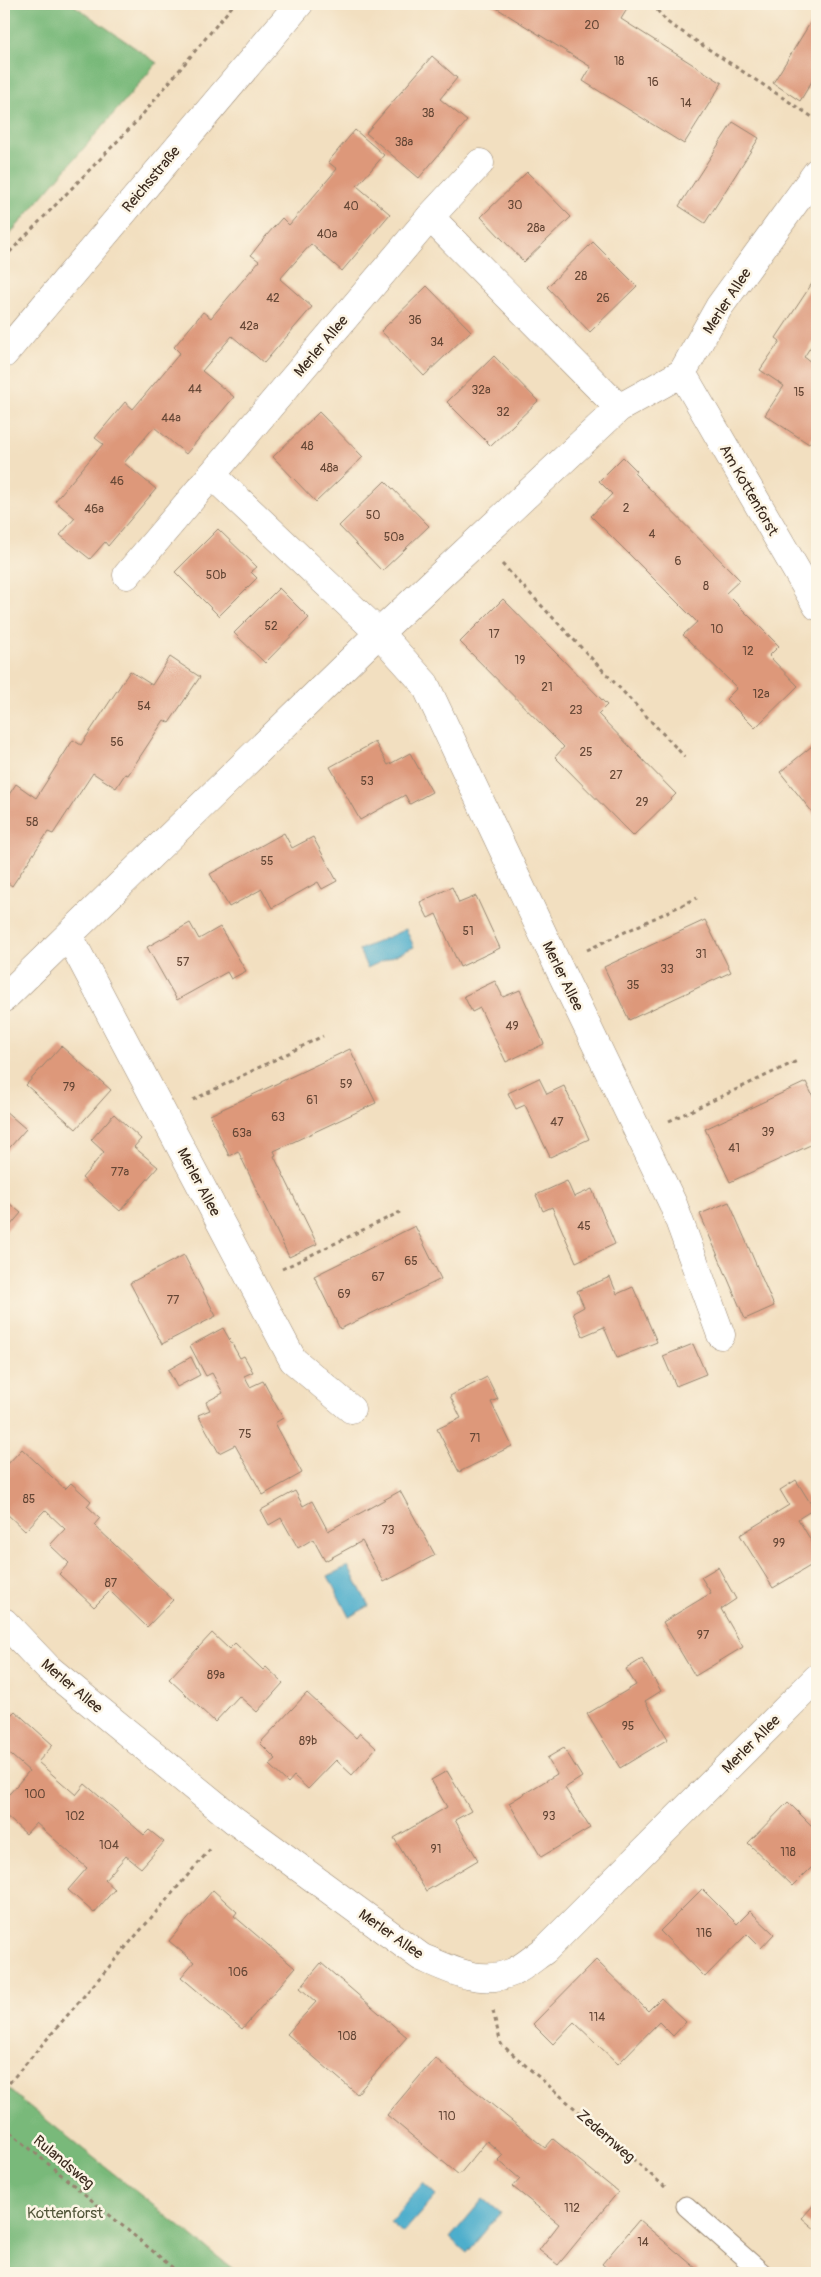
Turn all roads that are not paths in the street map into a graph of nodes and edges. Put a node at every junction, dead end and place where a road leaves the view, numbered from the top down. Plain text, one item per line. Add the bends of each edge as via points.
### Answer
1 (299, 4) edge
2 (480, 163) dead end
3 (817, 172) edge
4 (430, 217) junction
5 (4, 354) edge
6 (682, 373) junction
7 (619, 408) junction
8 (212, 475) junction
9 (127, 575) dead end
10 (817, 606) edge
11 (379, 633) junction
12 (69, 936) junction
13 (4, 998) edge
14 (721, 1335) dead end
15 (351, 1409) dead end
16 (4, 1622) edge
17 (817, 1678) edge
18 (686, 2206) road end
19 (762, 2273) edge

1 - 5 street, Reichsstraße
2 - 4 street, Merler Allee
3 - 6 street, Merler Allee via 720,307
4 - 7 street
4 - 8 street, Merler Allee
6 - 7 street
6 - 10 street, Am Kottenforst
7 - 11 street
8 - 9 street, Merler Allee
8 - 11 street, Merler Allee
11 - 12 street
11 - 14 street, Merler Allee via 425,684 673,1204
12 - 13 street
12 - 15 street, Merler Allee via 293,1360
16 - 17 street, Merler Allee via 48,1668 234,1820 421,1957 454,1971 485,1979 514,1972 545,1950
18 - 19 lane

